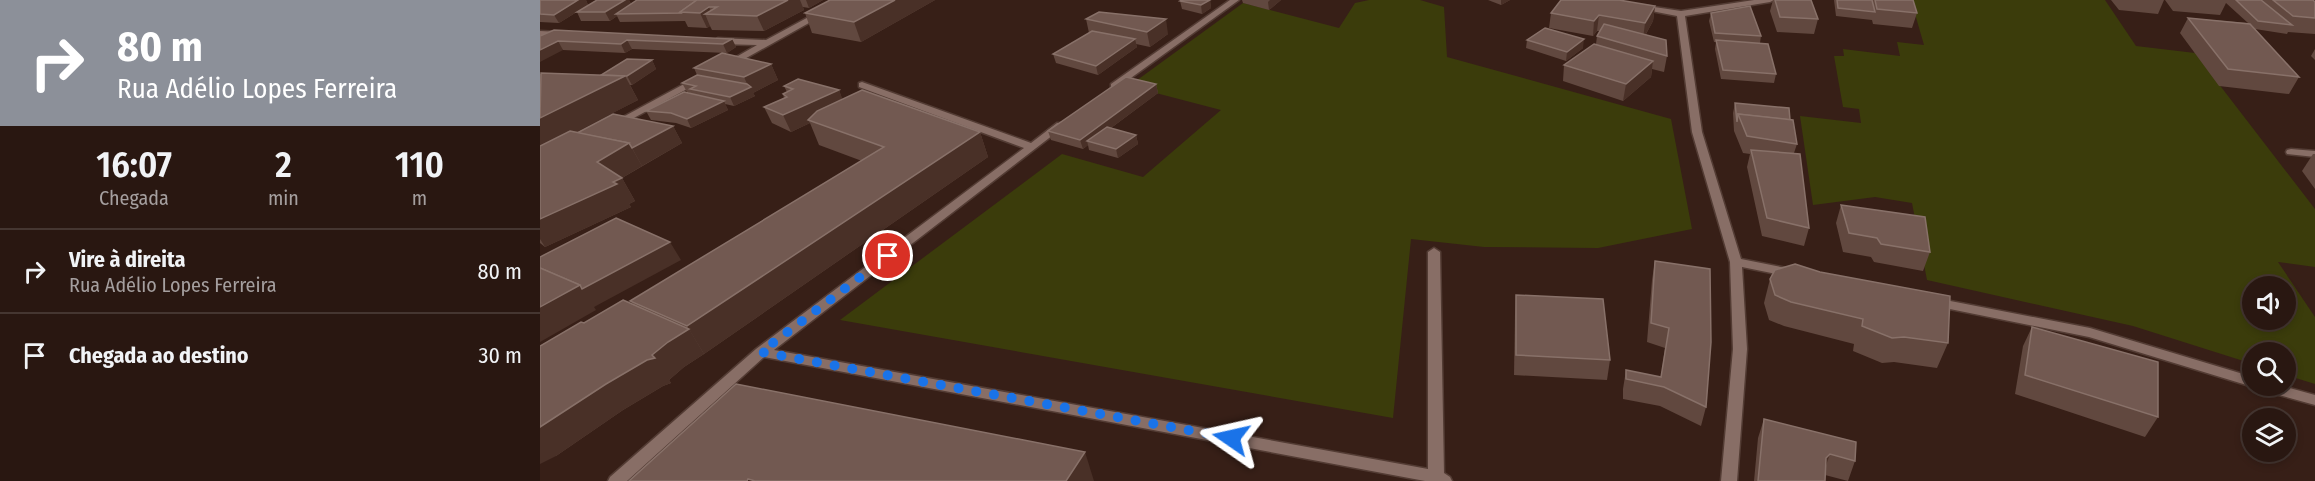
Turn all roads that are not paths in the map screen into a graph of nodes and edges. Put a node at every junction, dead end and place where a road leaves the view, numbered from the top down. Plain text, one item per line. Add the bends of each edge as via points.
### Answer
1 (846, 0) edge
2 (1235, 0) edge
3 (1770, 0) edge
4 (1636, 6) edge
5 (1681, 14) junction
6 (540, 34) edge
7 (574, 36) edge
8 (711, 41) edge
9 (768, 43) junction
10 (716, 70) edge
11 (706, 76) edge
12 (862, 85) dead end
13 (1102, 95) edge
14 (1073, 116) edge
15 (602, 130) edge
16 (1032, 147) junction
17 (2291, 152) dead end
18 (2315, 154) edge
19 (1434, 252) dead end
20 (1736, 262) junction
21 (1805, 276) edge
22 (1919, 298) edge
23 (761, 352) junction
24 (2242, 379) edge
25 (2296, 395) edge
26 (2315, 400) edge
27 (1439, 480) edge
28 (616, 481) edge
29 (1728, 481) edge

1 - 9 street
2 - 13 street
3 - 5 street
4 - 5 street
5 - 20 street via 1697,132
6 - 7 street
8 - 9 street
9 - 10 street
11 - 15 street
12 - 16 street
14 - 16 street
16 - 23 street
17 - 18 street
19 - 27 street
20 - 21 street
20 - 29 street via 1740,349
22 - 24 street via 2090,333
23 - 27 street
23 - 28 street
25 - 26 street

